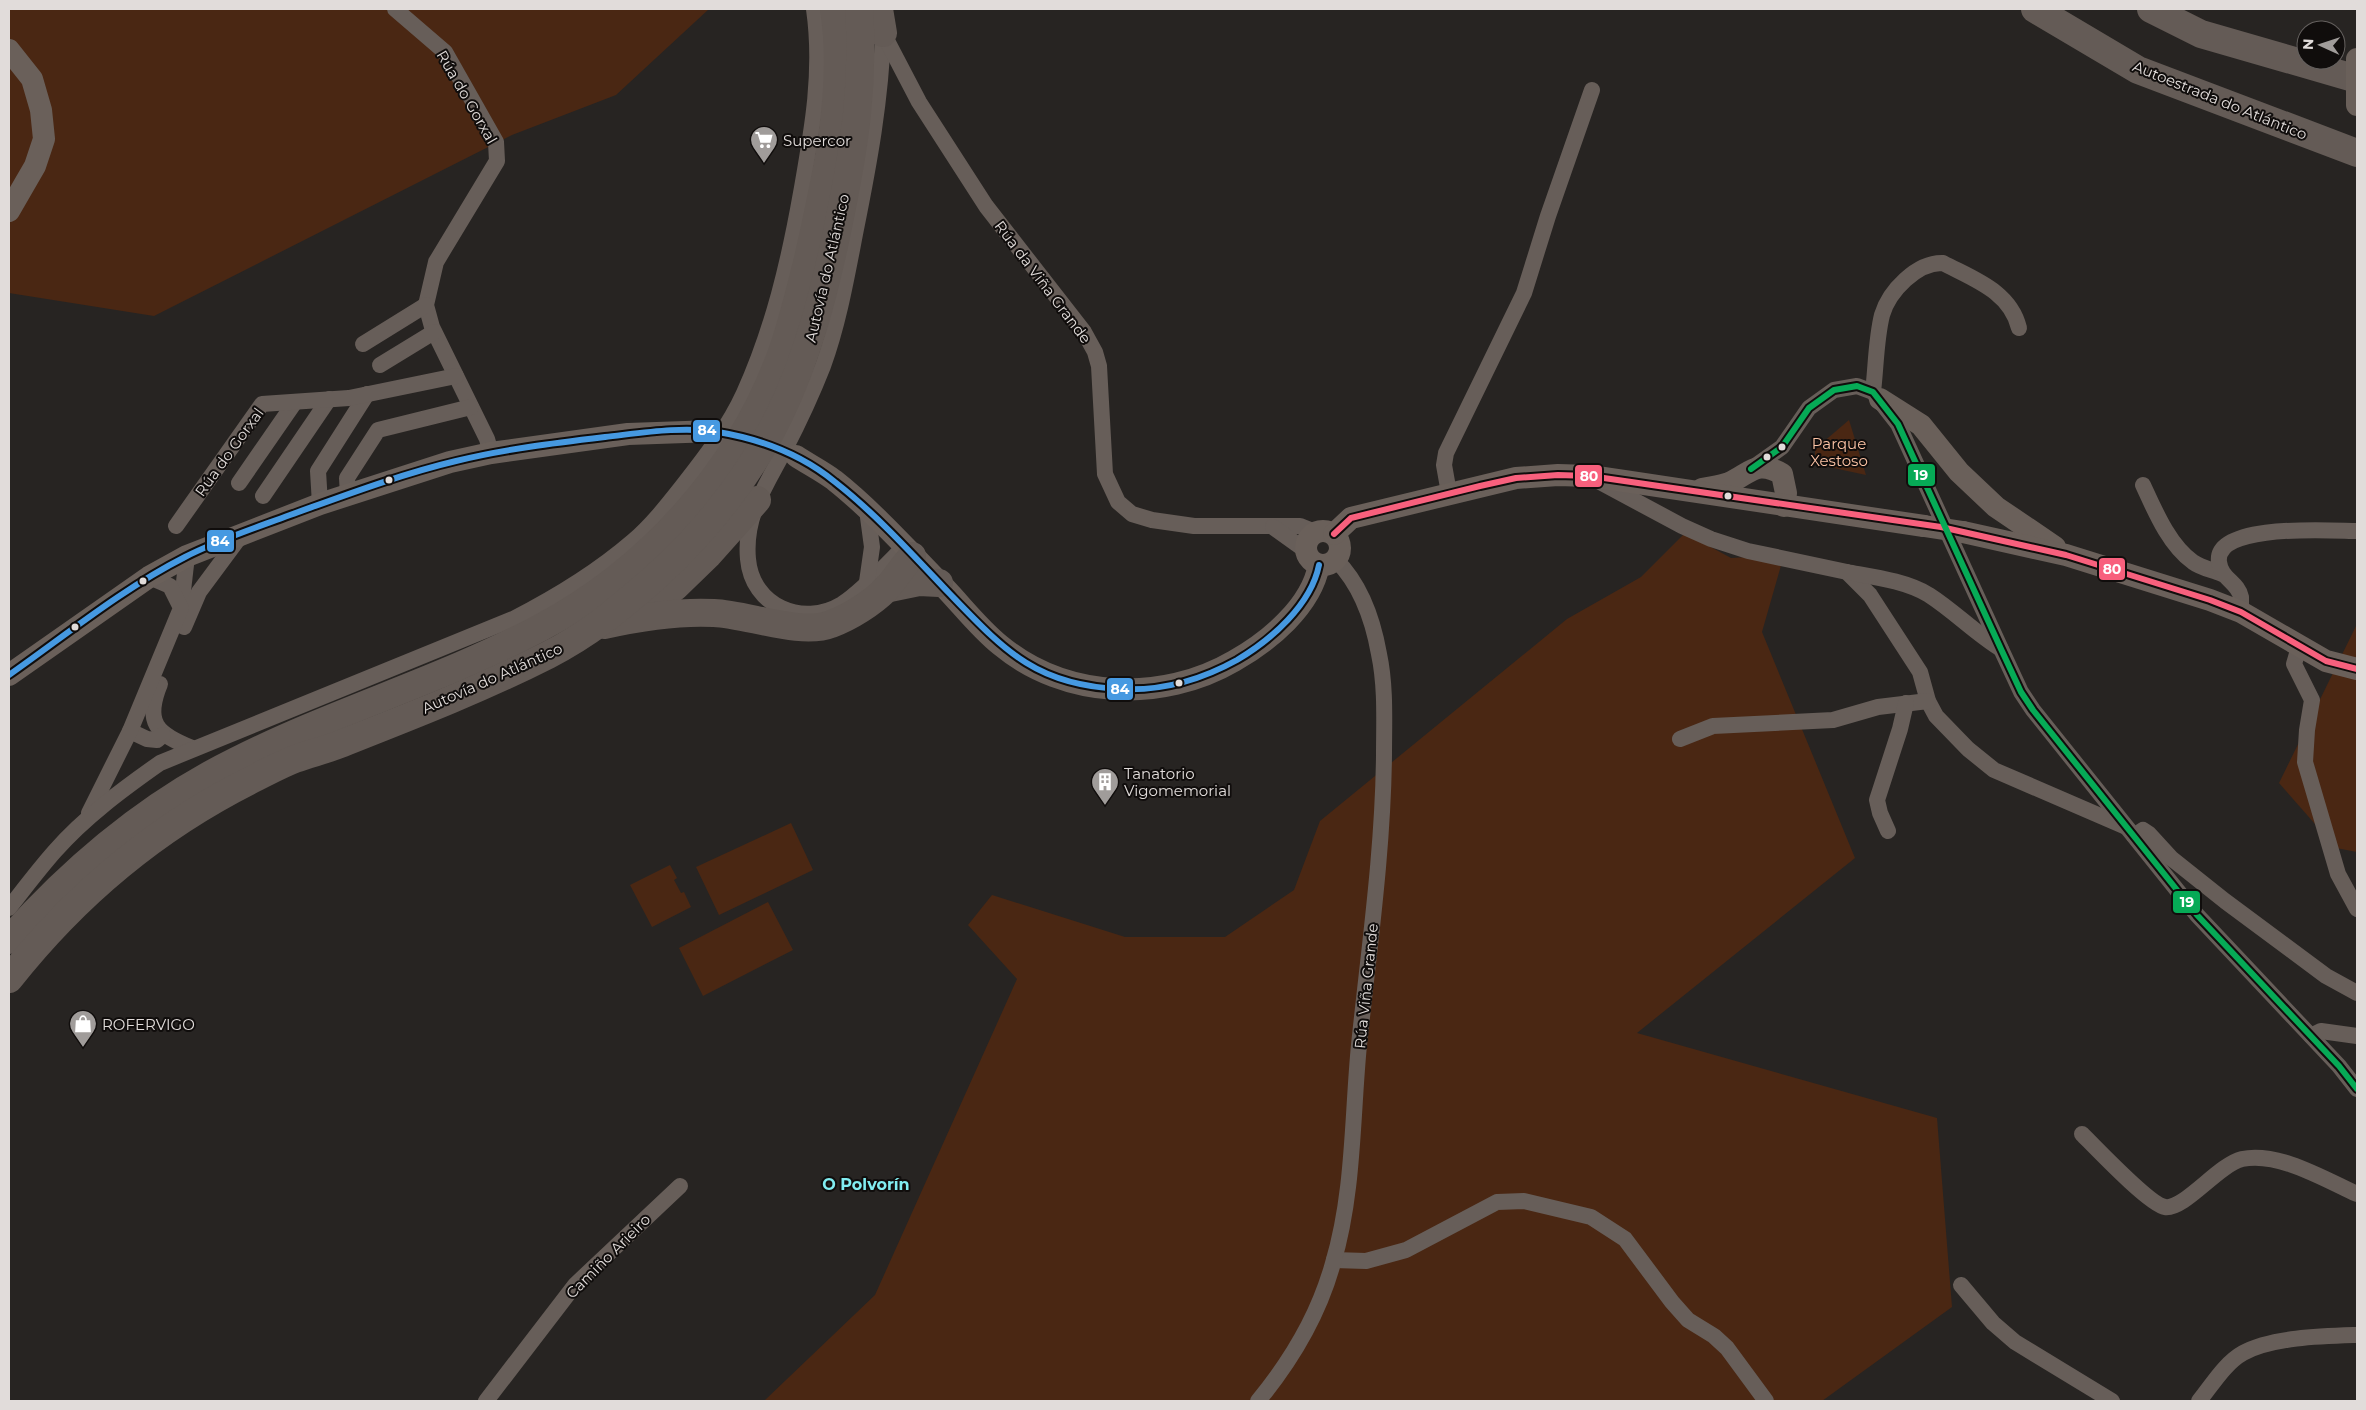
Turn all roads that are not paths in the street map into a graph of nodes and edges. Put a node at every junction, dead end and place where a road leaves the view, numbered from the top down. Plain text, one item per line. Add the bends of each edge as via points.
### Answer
1 (395, 9) edge
2 (814, 9) edge
3 (834, 9) edge
4 (859, 9) edge
5 (2035, 9) edge
6 (2151, 9) edge
7 (881, 21) edge
8 (9, 50) edge
9 (2357, 59) edge
10 (904, 72) junction
11 (882, 76) junction
12 (2357, 79) edge
13 (1592, 90) dead end
14 (2357, 105) edge
15 (2357, 154) edge
16 (9, 211) edge
17 (426, 305) junction
18 (2019, 328) dead end
19 (434, 332) junction
20 (363, 344) dead end
21 (380, 364) dead end
22 (456, 376) junction
23 (367, 394) junction
24 (1876, 396) junction
25 (329, 400) junction
26 (295, 402) junction
27 (471, 407) junction
28 (714, 431) dead end
29 (1782, 447) junction
30 (491, 453) junction
31 (796, 456) dead end
32 (1746, 472) junction
33 (1782, 474) junction
34 (1590, 476) junction
35 (239, 483) dead end
36 (2143, 485) dead end
37 (1694, 491) junction
38 (1449, 493) junction
39 (348, 495) junction
40 (263, 496) dead end
41 (1738, 498) junction
42 (757, 500) junction
43 (320, 504) junction
44 (1784, 506) junction
45 (867, 510) junction
46 (176, 526) dead end
47 (2357, 531) edge
48 (244, 532) junction
49 (1322, 548) junction
50 (908, 552) junction
51 (2066, 555) junction
52 (186, 556) junction
53 (1848, 572) junction
54 (2222, 574) junction
55 (149, 578) junction
56 (939, 582) junction
57 (876, 586) junction
58 (199, 592) junction
59 (182, 608) junction
60 (2240, 612) junction
61 (637, 617) junction
62 (600, 626) junction
63 (2299, 647) junction
64 (2000, 649) junction
65 (2357, 669) edge
66 (9, 675) edge
67 (1928, 701) junction
68 (1906, 703) junction
69 (130, 731) junction
70 (163, 735) junction
71 (1680, 739) dead end
72 (192, 748) junction
73 (86, 820) junction
74 (1888, 831) dead end
75 (2131, 832) junction
76 (9, 908) edge
77 (2357, 909) edge
78 (9, 940) edge
79 (9, 979) edge
80 (2357, 993) edge
81 (2311, 1036) junction
82 (2357, 1036) edge
83 (2357, 1089) edge
84 (2082, 1134) dead end
85 (680, 1186) dead end
86 (2357, 1194) edge
87 (1334, 1260) junction
88 (1961, 1286) dead end
89 (2357, 1335) edge
90 (486, 1401) edge
91 (1258, 1401) edge
92 (1766, 1401) edge
93 (2112, 1401) edge
94 (2199, 1401) edge

1 - 17 street, Rúa do Gorxal via 444,52 496,142 497,161 436,262
2 - 72 street via 818,70 815,114 792,242 776,305 744,394 712,448 675,496 635,540 554,598 513,619
3 - 78 highway, Autovía do Atlántico via 836,98 813,236 796,309 781,356 740,441 690,509 620,576 585,602 540,628 289,736 183,790 111,839 72,874
4 - 62 highway, Autovía do Atlántico via 862,65 859,112 850,164 817,318 786,405 756,461 712,521
5 - 15 highway, Autoestrada do Atlántico via 2138,70
6 - 12 highway via 2201,34
7 - 10 street, Rúa da Viña Grande
7 - 11 street
8 - 16 street via 32,79 41,110 44,139 35,166
9 - 14 street, bridge
10 - 11 street
10 - 49 street, Rúa da Viña Grande via 919,102 986,206 1084,332 1095,352 1099,366 1105,474 1118,502 1132,514 1194,526 1300,526
11 - 42 street via 875,135 844,292 823,365 802,417
13 - 38 street via 1524,293 1446,453 1444,465
17 - 19 street, Rúa do Gorxal
17 - 20 street
18 - 24 street via 2010,306 1993,289 1943,264 1919,268 1910,274 1883,314
19 - 21 street
19 - 22 street, Rúa do Gorxal
22 - 23 street, Rúa do Gorxal
22 - 27 street, Rúa do Gorxal
23 - 25 street, Rúa do Gorxal
23 - 43 street via 318,471
24 - 29 street via 1857,386 1834,390 1809,408
24 - 51 street via 1921,425 1959,472 1996,507
24 - 64 street via 1898,424
25 - 26 street, Rúa do Gorxal
25 - 40 street
26 - 35 street, Rúa do Gorxal
26 - 46 street, Rúa do Gorxal via 262,404
27 - 30 street, Rúa do Gorxal
27 - 39 street via 378,430 347,478
28 - 30 street via 628,434
29 - 32 street
29 - 33 street
30 - 39 street via 450,462
31 - 45 street via 834,480
32 - 33 street via 1769,467
32 - 37 street via 1728,483
32 - 41 street via 1737,484
33 - 44 street via 1786,493
34 - 37 street
34 - 38 street via 1516,478
34 - 53 street via 1711,539 1748,551
36 - 54 street via 2156,514 2175,543 2193,562
37 - 41 street
38 - 49 street via 1351,518
39 - 43 street
41 - 44 street
42 - 57 street via 749,533 748,558 752,578 769,602 796,612 812,613 828,610
42 - 61 highway via 708,555
43 - 48 street
44 - 51 street, bridge via 1963,532
45 - 50 street
45 - 57 street
47 - 54 street via 2287,530 2237,538 2224,548 2218,560
48 - 52 street
48 - 58 street
49 - 56 street via 1312,587 1294,612 1246,654 1218,670 1183,683 1134,690 1065,681 1023,662 999,645
49 - 87 street, Rúa Viña Grande via 1354,581 1370,616 1380,655 1384,699 1384,784 1374,912 1348,1180
50 - 56 street
50 - 57 highway
51 - 60 street
52 - 55 street
52 - 58 street via 198,574
52 - 59 street
53 - 64 street via 1892,581 1929,594
53 - 67 street via 1870,595 1920,672
54 - 60 street via 2241,595
55 - 59 street via 170,586
55 - 66 street
56 - 57 highway
57 - 61 highway via 853,613 822,626 808,627 716,613
58 - 70 street via 153,702 153,721
59 - 69 street
60 - 63 street
61 - 62 highway
62 - 79 highway, Autovía do Atlántico via 507,674 331,748 295,759 187,816 111,872 68,911
63 - 65 street via 2326,661
63 - 77 street via 2294,664 2312,700 2305,762 2338,874
64 - 75 street via 2033,710
67 - 68 street
67 - 75 street via 1942,723 1994,770
68 - 71 street via 1833,720 1712,726
68 - 74 street via 1878,800
69 - 70 street via 156,740
69 - 73 street
70 - 72 street
72 - 73 street via 160,763 122,789
73 - 76 street via 55,850
75 - 80 street via 2143,830 2150,834 2171,858 2225,901 2326,976
75 - 81 street via 2197,915
81 - 82 street via 2321,1031
81 - 83 street
84 - 86 street via 2150,1199 2164,1207 2177,1205 2222,1169 2242,1159 2273,1160
85 - 90 street, Camiño Arieiro via 574,1285
87 - 91 street, Rúa Viña Grande via 1316,1312 1286,1364
87 - 92 street via 1366,1261 1406,1250 1497,1202 1524,1200 1592,1217 1626,1239 1672,1302 1688,1320 1714,1336 1726,1348
88 - 93 street via 1993,1323 2015,1342
89 - 94 street via 2263,1344 2242,1353 2226,1367

